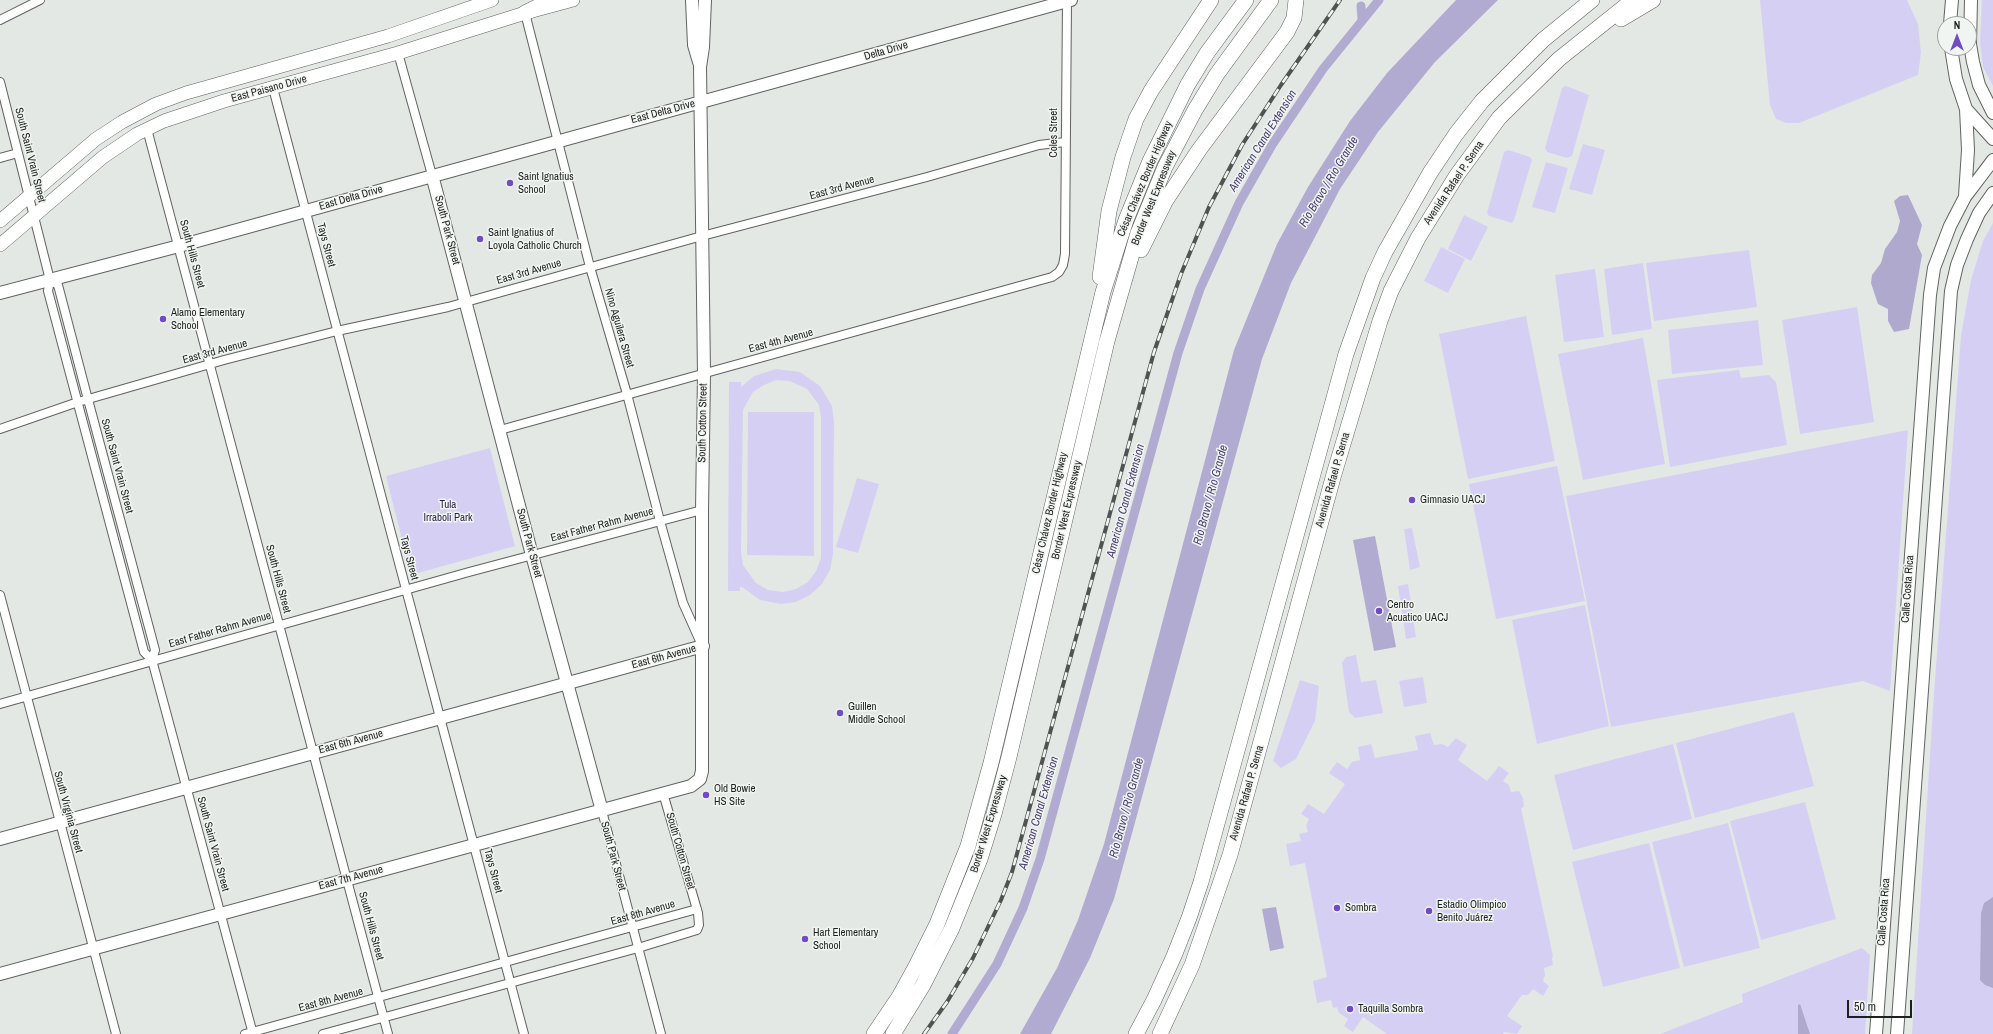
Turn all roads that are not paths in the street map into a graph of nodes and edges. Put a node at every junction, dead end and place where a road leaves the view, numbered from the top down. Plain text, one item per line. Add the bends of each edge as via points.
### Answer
1 (40, 0) edge
2 (492, 0) edge
3 (551, 0) edge
4 (573, 0) edge
5 (692, 0) edge
6 (705, 0) edge
7 (1068, 0) edge
8 (1211, 0) edge
9 (1246, 0) edge
10 (1271, 0) edge
11 (1296, 0) edge
12 (1592, 0) edge
13 (1632, 0) edge
14 (1653, 0) edge
15 (1952, 0) edge
16 (1971, 0) edge
17 (525, 13) junction
18 (1951, 16) edge
19 (0, 20) edge
20 (1591, 32) junction
21 (398, 53) junction
22 (1952, 56) edge
23 (700, 67) junction
24 (0, 82) edge
25 (273, 88) junction
26 (701, 102) junction
27 (1991, 107) edge
28 (1966, 109) junction
29 (147, 129) junction
30 (1993, 138) edge
31 (559, 141) junction
32 (1065, 142) junction
33 (18, 153) junction
34 (0, 158) edge
35 (1993, 160) edge
36 (432, 175) junction
37 (1993, 193) edge
38 (29, 196) junction
39 (1965, 197) junction
40 (306, 211) junction
41 (34, 216) junction
42 (0, 221) edge
43 (702, 236) junction
44 (0, 245) edge
45 (179, 246) junction
46 (1063, 265) joint
47 (590, 267) junction
48 (50, 280) junction
49 (0, 293) edge
50 (466, 302) junction
51 (1117, 302) junction
52 (337, 331) junction
53 (1092, 339) junction
54 (209, 364) junction
55 (704, 374) junction
56 (627, 394) junction
57 (88, 399) junction
58 (78, 402) junction
59 (0, 428) edge
60 (500, 430) junction
61 (702, 510) junction
62 (660, 520) junction
63 (532, 556) junction
64 (406, 590) junction
65 (0, 595) edge
66 (278, 625) junction
67 (703, 646) junction
68 (152, 660) junction
69 (568, 684) junction
70 (26, 697) junction
71 (0, 704) edge
72 (440, 718) junction
73 (313, 752) junction
74 (700, 779) joint
75 (186, 787) junction
76 (663, 794) junction
77 (602, 811) junction
78 (60, 822) junction
79 (0, 839) edge
80 (474, 845) junction
81 (348, 879) junction
82 (697, 909) junction
83 (220, 914) junction
84 (632, 927) junction
85 (638, 948) junction
86 (92, 949) junction
87 (505, 962) junction
88 (0, 974) edge
89 (1880, 981) junction
90 (510, 982) junction
91 (1901, 982) junction
92 (378, 998) junction
93 (384, 1017) junction
94 (250, 1033) edge
95 (116, 1034) edge
96 (323, 1034) edge
97 (388, 1034) edge
98 (524, 1034) edge
99 (661, 1034) edge
100 (874, 1034) edge
101 (893, 1034) edge
102 (1136, 1034) edge
103 (1160, 1034) edge
104 (1876, 1034) edge
105 (1897, 1034) edge

1 - 19 street
2 - 38 main road, East Paisano Drive via 388,36 186,93 156,104 96,139
3 - 17 highway
4 - 17 main road, East Paisano Drive
5 - 23 street, South Cotton Street via 694,45
6 - 23 street, South Cotton Street
7 - 26 street, Delta Drive
7 - 32 street, Coles Street
8 - 53 highway via 1151,91 1136,119 1109,211
9 - 53 highway, César Chávez Border Highway via 1192,78 1150,161 1112,261
10 - 51 highway, Border West Expressway via 1217,74 1176,144 1138,233
11 - 51 highway via 1294,18 1287,32 1199,150 1166,200
12 - 102 highway, Avenida Rafael P. Serna via 1543,40 1512,70 1482,101 1456,134 1413,202 1373,278 1346,354 1201,882 1174,956
13 - 20 highway, Avenida Rafael P. Serna
14 - 20 highway via 1623,18
15 - 18 street
16 - 27 street via 1970,36 1973,62 1979,85
17 - 21 main road, East Paisano Drive
17 - 31 street, Nino Aguilera Street
20 - 103 highway, Avenida Rafael P. Serna via 1559,59 1499,118 1457,175 1404,262 1391,291 1334,474 1230,855 1192,965
21 - 25 main road, East Paisano Drive
21 - 36 street, South Park Street
22 - 28 street
23 - 26 street, South Cotton Street
24 - 33 street, South Saint Vrain Street
25 - 29 main road, East Paisano Drive via 199,109
25 - 40 street, Tays Street
26 - 31 street, East Delta Drive
26 - 43 street, South Cotton Street
28 - 30 street
28 - 39 street via 1968,150
29 - 41 main road, East Paisano Drive via 103,157
29 - 45 street, South Hills Street
31 - 36 street, East Delta Drive
31 - 47 street, Nino Aguilera Street
32 - 43 street, East 3rd Avenue via 1039,145 892,187
32 - 46 street, Coles Street
33 - 34 street
33 - 38 street, South Saint Vrain Street
35 - 39 street, Calle Costa Rica
36 - 40 street, East Delta Drive
36 - 50 street, South Park Street
37 - 91 street, Calle Costa Rica via 1966,239 1951,291
38 - 41 street, South Saint Vrain Street
38 - 42 main road, East Paisano Drive
39 - 89 street, Calle Costa Rica via 1942,245 1934,268 1930,295
40 - 45 street, East Delta Drive
40 - 52 street, Tays Street
41 - 44 main road, East Paisano Drive
41 - 48 street, South Saint Vrain Street
43 - 47 street, East 3rd Avenue
43 - 55 street, South Cotton Street
45 - 48 street, East Delta Drive
45 - 54 street, South Hills Street
46 - 55 street, East 4th Avenue via 1052,277
47 - 50 street, East 3rd Avenue
47 - 56 street, Nino Aguilera Street
48 - 49 street, East Delta Drive
48 - 57 street, South Saint Vrain Street via 58,284
48 - 58 street, South Saint Vrain Street via 48,288
50 - 52 street, East 3rd Avenue
50 - 60 street, South Park Street
51 - 101 highway, Border West Expressway via 994,814 967,891 935,963
52 - 54 street, East 3rd Avenue
52 - 64 street, Tays Street
53 - 100 highway, César Chávez Border Highway via 980,804 955,881 916,966
54 - 57 street, East 3rd Avenue
54 - 66 street, South Hills Street
55 - 56 street, East 4th Avenue
55 - 61 street, South Cotton Street
56 - 60 street, East 4th Avenue
56 - 62 street, Nino Aguilera Street
57 - 58 street, East 3rd Avenue
57 - 68 street, South Saint Vrain Street via 155,650
58 - 59 street, East 3rd Avenue
58 - 68 street, South Saint Vrain Street via 144,652
60 - 63 street, South Park Street
61 - 62 street, East Father Rahm Avenue
61 - 67 street, South Cotton Street
62 - 63 street, East Father Rahm Avenue
62 - 67 street, Nino Aguilera Street via 683,603
63 - 64 street, East Father Rahm Avenue
63 - 69 street, South Park Street
64 - 66 street, East Father Rahm Avenue
64 - 72 street, Tays Street
65 - 70 street, South Virginia Street
66 - 68 street, East Father Rahm Avenue
66 - 73 street, South Hills Street
67 - 69 street, East 6th Avenue
67 - 74 street, South Cotton Street
68 - 70 street, East Father Rahm Avenue
68 - 75 street, South Saint Vrain Street
69 - 72 street, East 6th Avenue
69 - 77 street, South Park Street
70 - 71 street, East Father Rahm Avenue
70 - 78 street, South Virginia Street
72 - 73 street, East 6th Avenue
72 - 80 street, Tays Street
73 - 75 street, East 6th Avenue
73 - 81 street, South Hills Street
74 - 76 street, East 7th Avenue via 691,786
75 - 78 street, East 6th Avenue
75 - 83 street, South Saint Vrain Street
76 - 77 street, East 7th Avenue
76 - 82 street, South Cotton Street
77 - 80 street, East 7th Avenue
77 - 84 street, South Park Street
78 - 79 street, East 6th Avenue
78 - 86 street, South Virginia Street
80 - 81 street, East 7th Avenue
80 - 87 street, Tays Street
81 - 83 street, East 7th Avenue
81 - 92 street, South Hills Street
82 - 84 street, East 8th Avenue
82 - 85 street via 697,930
83 - 86 street, East 7th Avenue
83 - 94 street, South Saint Vrain Street
84 - 85 street, South Park Street
84 - 87 street, East 8th Avenue
85 - 90 street
85 - 99 street, South Park Street
86 - 88 street, East 7th Avenue
86 - 95 street, South Virginia Street
87 - 90 street, Tays Street
87 - 92 street, East 8th Avenue
89 - 91 street
89 - 104 street, Calle Costa Rica
90 - 93 street
90 - 98 street, Tays Street
91 - 105 street, Calle Costa Rica
92 - 93 street, South Hills Street
92 - 94 street, East 8th Avenue
93 - 96 street
93 - 97 street, South Hills Street

